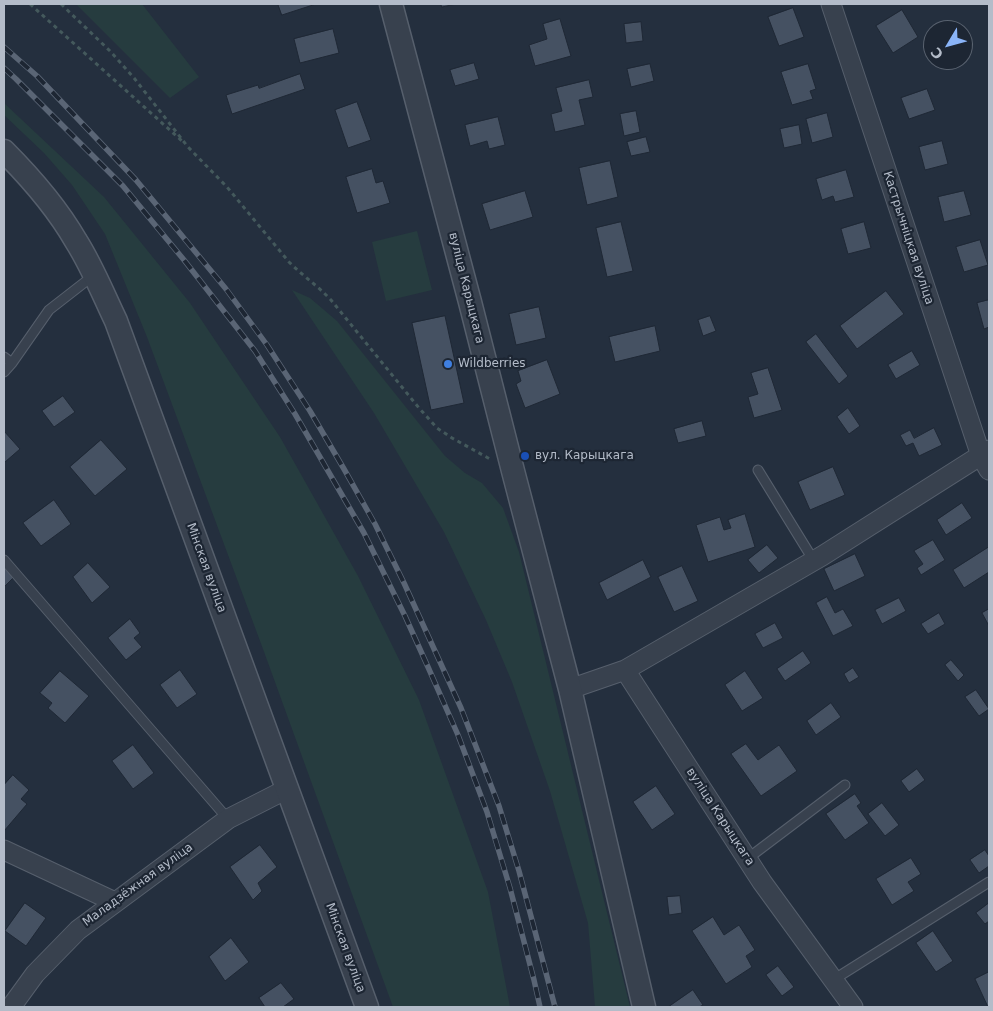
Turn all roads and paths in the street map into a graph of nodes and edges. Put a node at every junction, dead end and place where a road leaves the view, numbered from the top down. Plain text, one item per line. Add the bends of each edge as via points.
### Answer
1 (30, 4) edge
2 (61, 4) edge
3 (391, 4) edge
4 (831, 4) edge
5 (188, 147) junction
6 (4, 151) edge
7 (94, 274) junction
8 (4, 357) edge
9 (12, 363) junction
10 (4, 372) edge
11 (986, 459) edge
12 (758, 470) dead end
13 (513, 472) junction
14 (4, 560) edge
15 (814, 561) junction
16 (625, 670) junction
17 (570, 689) junction
18 (845, 785) dead end
19 (287, 789) junction
20 (228, 819) junction
21 (4, 850) edge
22 (747, 859) junction
23 (989, 882) edge
24 (115, 902) junction
25 (833, 980) junction
26 (11, 1007) edge
27 (367, 1007) edge
28 (644, 1007) edge
29 (853, 1007) edge

1 - 5 path
2 - 5 path via 134,78
3 - 13 street, вуліца Карыцкага
4 - 11 street, Кастрычніцкая вуліца
5 - 13 path via 227,187 289,262 321,288 437,428
6 - 7 street, Мінская вуліца via 57,212
7 - 9 lane via 50,310
7 - 19 street, Мінская вуліца via 119,330
8 - 9 lane
9 - 10 lane
11 - 15 street
12 - 15 lane
13 - 17 street, вуліца Карыцкага
14 - 20 lane
15 - 16 street
16 - 17 street
16 - 22 street, вуліца Карыцкага
17 - 28 street, вуліца Карыцкага
18 - 22 lane
19 - 20 street, Маладзёжная вуліца
19 - 27 street, Мінская вуліца
20 - 24 street, Маладзёжная вуліца
21 - 24 street
22 - 25 street, вуліца Карыцкага
23 - 25 lane
24 - 26 street, Маладзёжная вуліца via 78,930 35,974
25 - 29 street, вуліца Карыцкага

